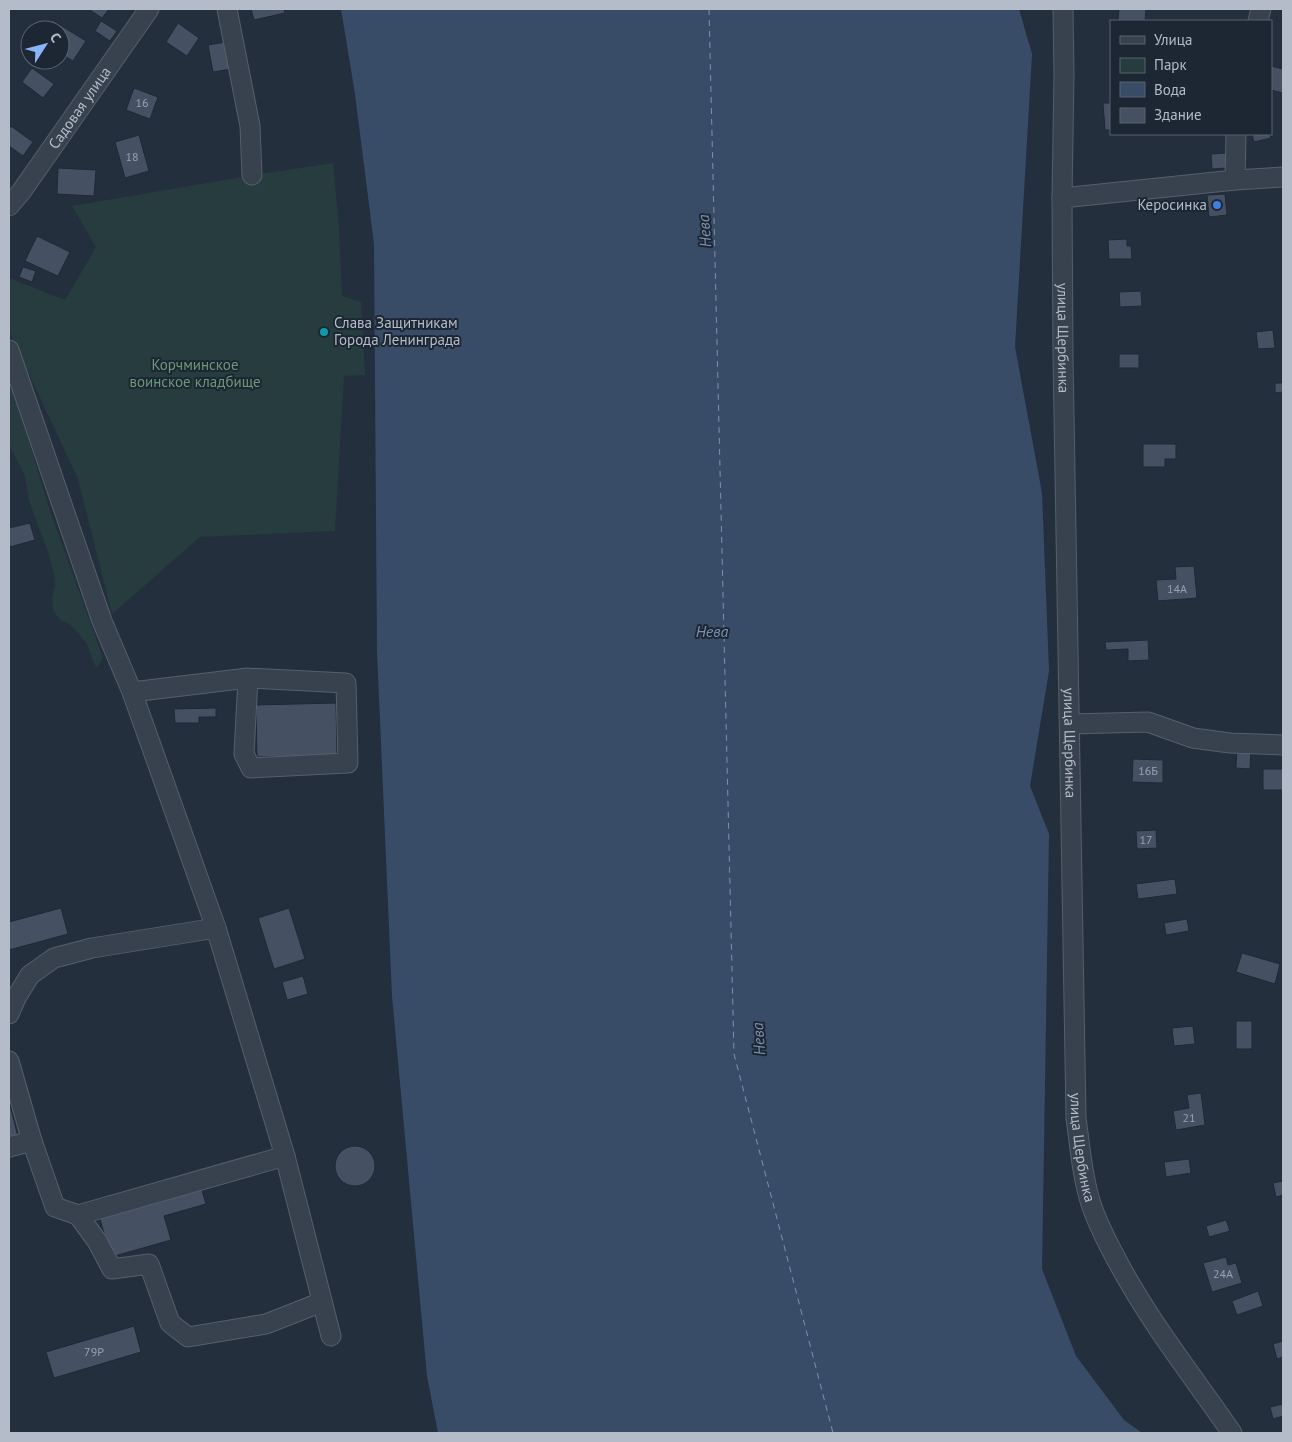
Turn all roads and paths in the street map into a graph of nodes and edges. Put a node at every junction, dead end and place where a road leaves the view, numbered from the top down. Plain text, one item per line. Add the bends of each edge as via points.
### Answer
1 (149, 9) edge
2 (227, 9) edge
3 (1063, 9) edge
4 (1236, 135) edge
5 (252, 175) dead end
6 (1283, 177) edge
7 (1235, 180) junction
8 (1062, 198) junction
9 (9, 206) edge
10 (9, 350) edge
11 (248, 678) junction
12 (132, 692) junction
13 (1070, 724) junction
14 (1283, 745) edge
15 (216, 928) junction
16 (9, 1014) edge
17 (9, 1060) edge
18 (32, 1141) junction
19 (9, 1147) edge
20 (285, 1156) junction
21 (78, 1215) junction
22 (322, 1302) junction
23 (330, 1336) dead end
24 (1232, 1433) edge

1 - 9 street, Садовая улица
2 - 5 street via 250,126
3 - 8 street, улица Щербинка
4 - 7 street
6 - 7 street
7 - 8 street
8 - 13 street, улица Щербинка
10 - 12 street via 102,621
11 - 11 street via 346,683 348,763 251,768 244,754
11 - 12 street
12 - 15 street
13 - 14 street via 1148,722 1193,738
13 - 24 street, улица Щербинка via 1076,1118 1091,1204 1126,1278
15 - 16 street via 92,948 54,958 30,975
15 - 20 street
17 - 18 street
18 - 19 street
18 - 21 street via 55,1207
20 - 21 street
20 - 22 street
21 - 22 street via 112,1269 149,1264 170,1323 188,1337 266,1324
22 - 23 street

